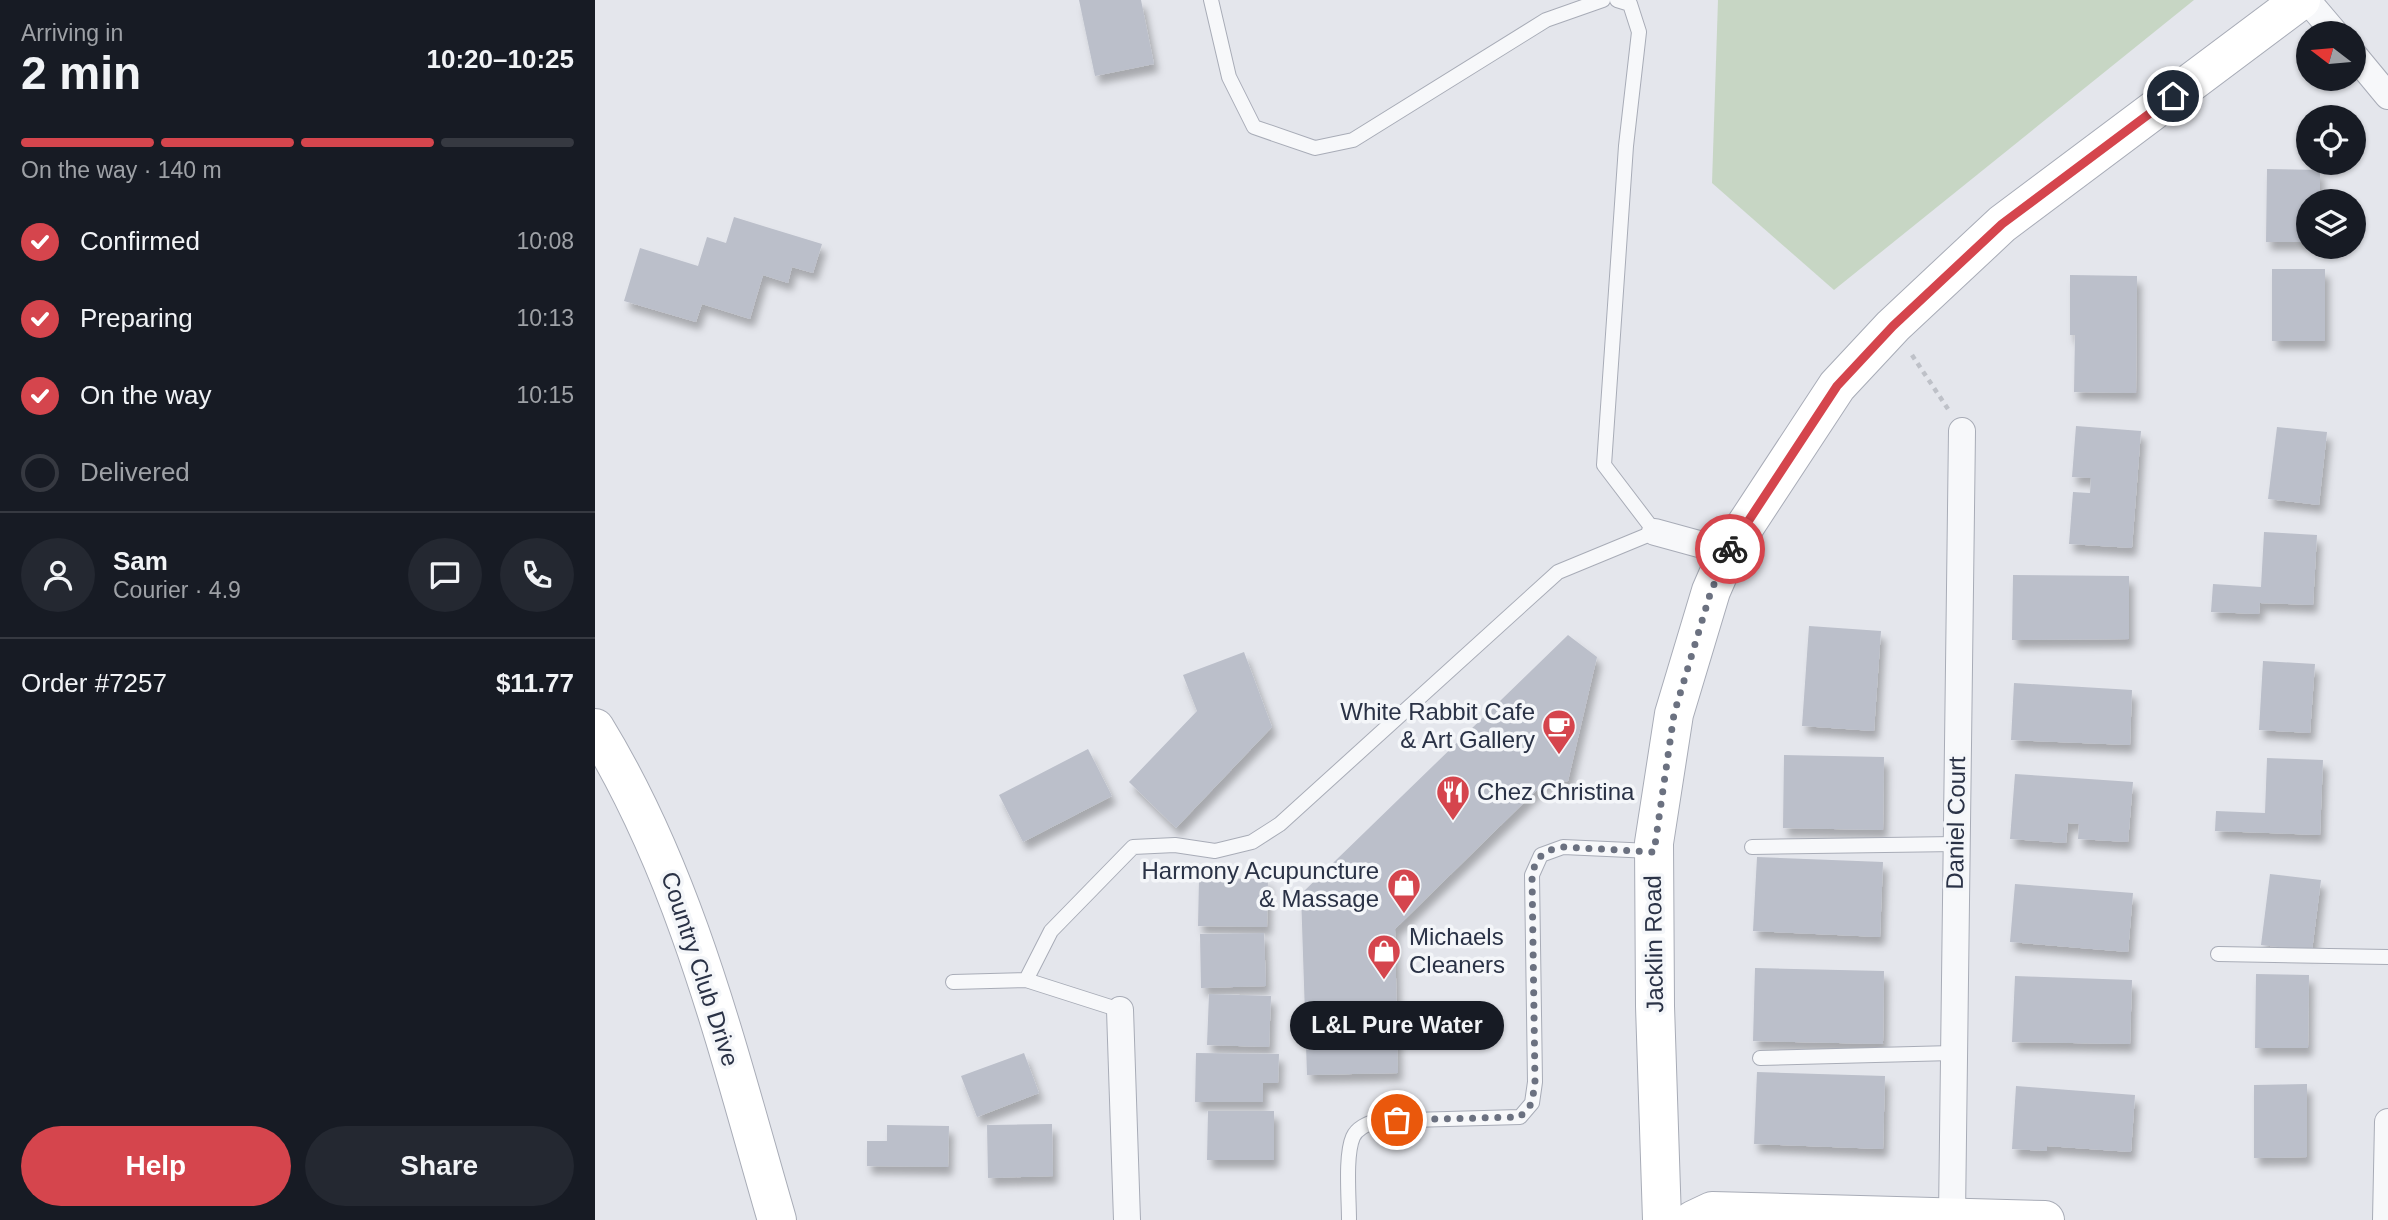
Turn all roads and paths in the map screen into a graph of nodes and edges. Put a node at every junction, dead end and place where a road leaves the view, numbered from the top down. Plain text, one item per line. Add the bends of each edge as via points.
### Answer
1 (1211, 0) edge
2 (1603, 0) edge
3 (1617, 0) edge
4 (2304, 0) edge
5 (2324, 21) edge
6 (2366, 69) edge
7 (2388, 96) edge
8 (1893, 326) junction
9 (1962, 430) joint
10 (1655, 531) junction
11 (1728, 552) junction
12 (595, 728) edge
13 (608, 774) edge
14 (1956, 844) junction
15 (1752, 847) dead end
16 (1654, 852) junction
17 (2218, 954) dead end
18 (2388, 957) edge
19 (1026, 980) junction
20 (953, 982) dead end
21 (1120, 1010) joint
22 (1953, 1053) junction
23 (1760, 1058) dead end
24 (2388, 1122) edge
25 (1952, 1216) junction
26 (777, 1220) edge
27 (1127, 1220) edge
28 (1349, 1220) edge
29 (1661, 1220) edge
30 (1693, 1220) edge
31 (2045, 1220) edge
32 (2386, 1220) edge

1 - 2 lane via 1229,77 1254,127 1315,148 1353,139 1546,20
3 - 10 lane via 1630,4 1639,32 1626,146 1604,465
4 - 5 street
4 - 8 street, Jacklin Road via 2002,224
6 - 7 street
8 - 9 path
8 - 11 street, Jacklin Road via 1837,386
9 - 14 street, Daniel Court
10 - 11 street
10 - 19 lane via 1558,572 1280,824 1252,842 1215,851 1175,845 1132,847 1051,931
11 - 16 street, Jacklin Road via 1711,591 1674,714
12 - 13 street, Country Club Drive
13 - 26 street, Country Club Drive via 670,876
14 - 15 lane
14 - 22 street, Daniel Court
16 - 28 lane via 1563,847 1541,855 1532,875 1532,1103 1520,1117 1375,1121 1363,1126 1350,1147
16 - 29 street, Jacklin Road
17 - 18 lane
19 - 20 lane
19 - 21 lane
21 - 27 street
22 - 23 lane
22 - 25 street, Daniel Court
24 - 32 street
25 - 30 street via 1712,1211
25 - 31 street

